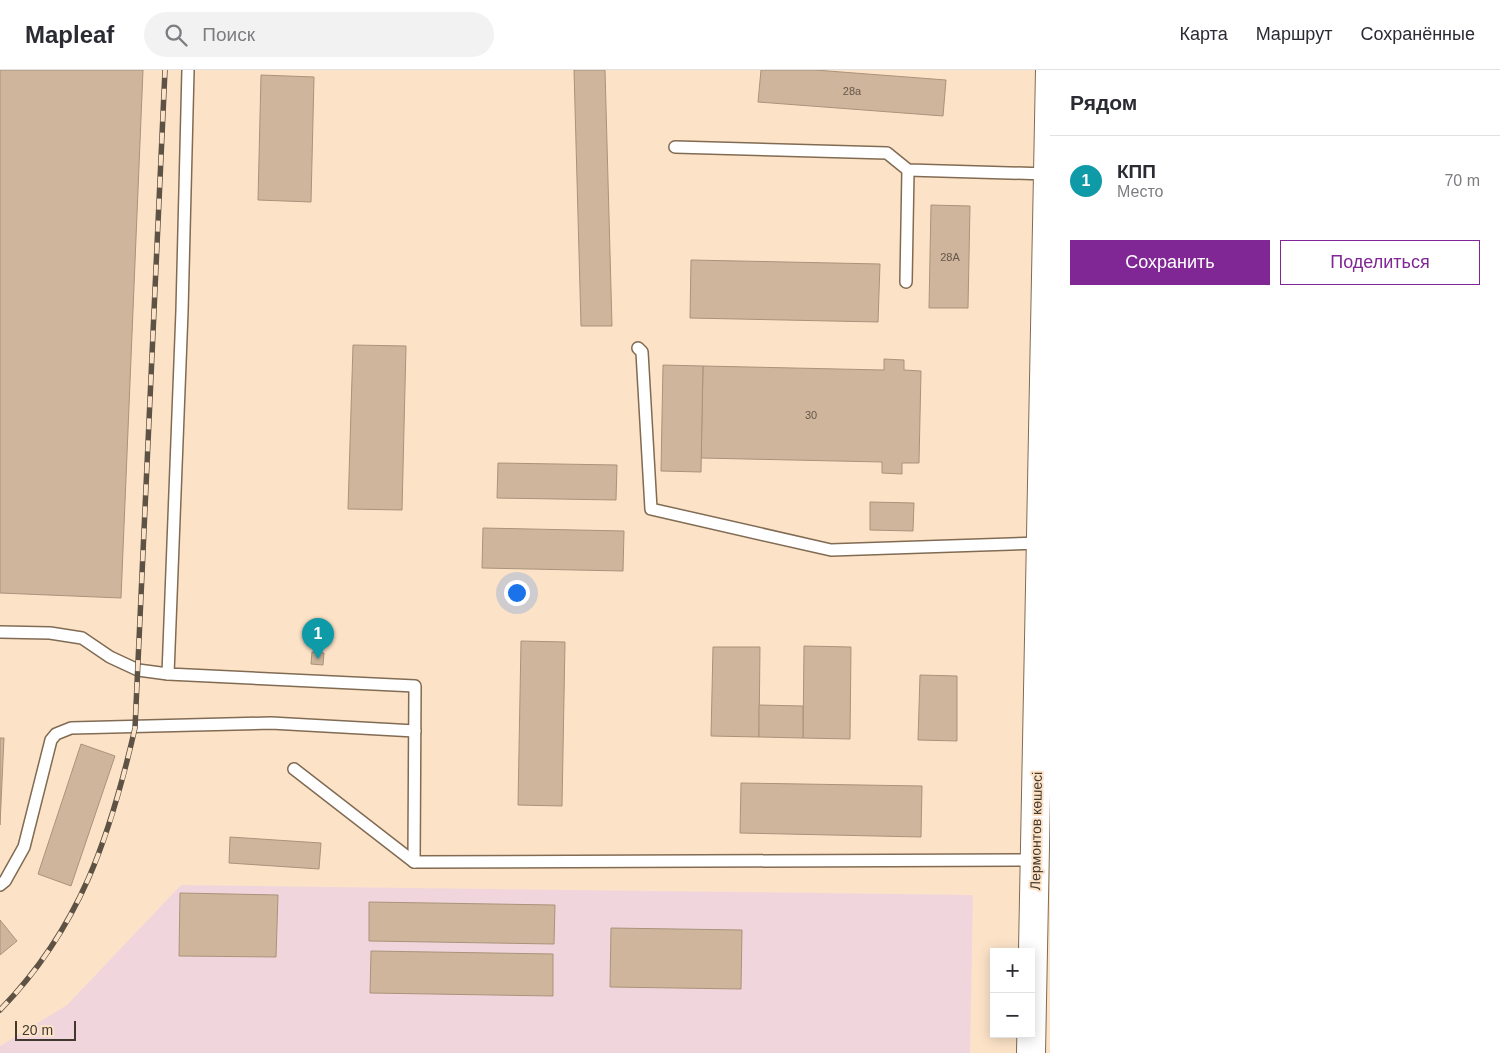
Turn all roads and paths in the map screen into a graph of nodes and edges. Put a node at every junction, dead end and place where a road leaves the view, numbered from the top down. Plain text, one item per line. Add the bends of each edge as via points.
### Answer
1 (188, 70) edge
2 (1050, 70) edge
3 (675, 147) dead end
4 (908, 170) junction
5 (1047, 174) junction
6 (906, 282) dead end
7 (638, 348) dead end
8 (1041, 543) junction
9 (0, 632) edge
10 (168, 674) junction
11 (1044, 716) edge
12 (415, 730) junction
13 (294, 769) dead end
14 (1035, 860) junction
15 (414, 862) junction
16 (0, 885) edge
17 (1031, 1053) edge

1 - 10 lane
2 - 5 street, Лермонтов көшесі
3 - 4 lane via 887,153
4 - 5 lane
4 - 6 lane
5 - 8 street, Лермонтов көшесі
7 - 8 lane via 642,352 651,509 831,550
8 - 11 street, Лермонтов көшесі
9 - 10 lane via 82,638 110,657 138,670
10 - 12 lane via 415,686
11 - 14 street, Лермонтов көшесі
12 - 15 lane
12 - 16 lane via 271,723 71,728 61,731 51,740 24,847
13 - 15 lane
14 - 15 lane
14 - 17 street, Лермонтов көшесі

